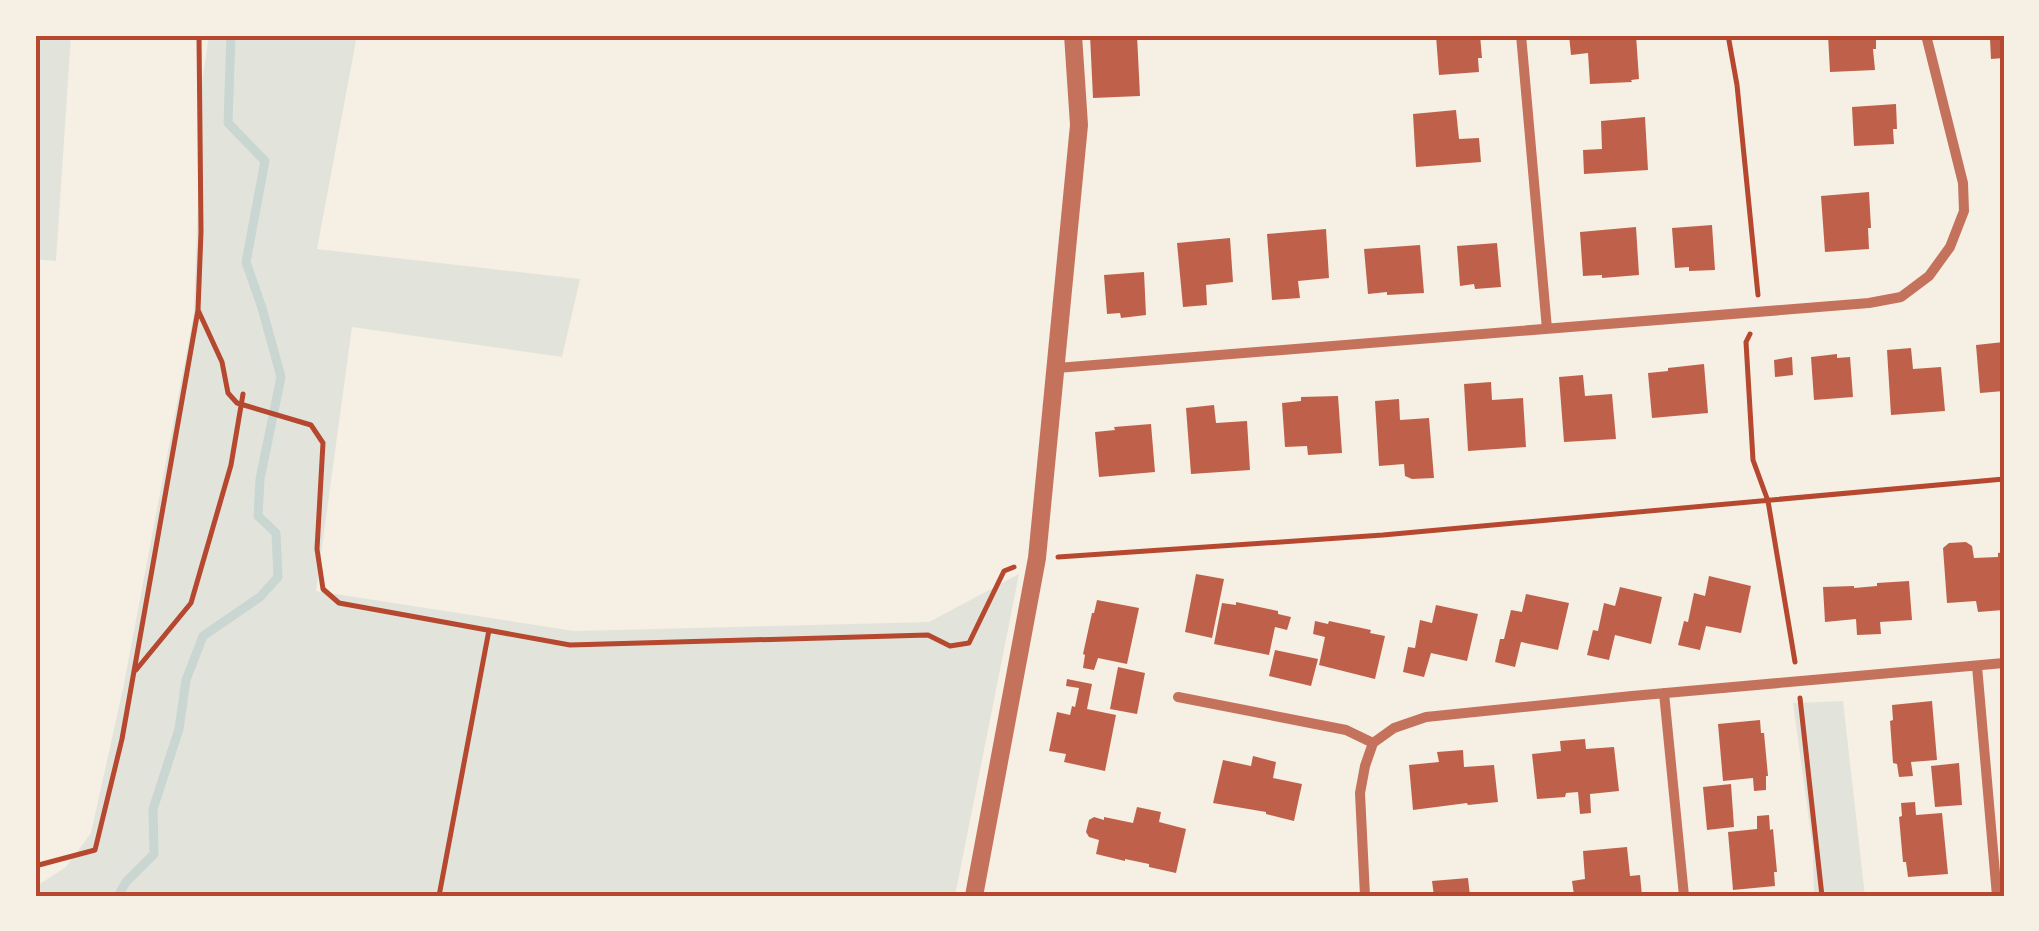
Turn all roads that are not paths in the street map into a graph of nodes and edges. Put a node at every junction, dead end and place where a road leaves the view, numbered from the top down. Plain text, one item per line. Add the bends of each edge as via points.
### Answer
1 (1073, 35) edge
2 (1522, 35) edge
3 (1926, 35) edge
4 (1547, 329) junction
5 (1056, 368) junction
6 (2004, 664) edge
7 (1977, 666) junction
8 (1664, 693) junction
9 (1178, 697) dead end
10 (1372, 743) junction
11 (974, 896) edge
12 (1365, 896) edge
13 (1684, 896) edge
14 (1996, 896) edge

1 - 5 street via 1079,125
2 - 4 street
3 - 4 street via 1964,211 1929,276 1901,297 1868,304
4 - 5 street
5 - 11 street via 1036,558
6 - 7 street
7 - 8 street
7 - 14 street
8 - 10 street via 1426,717
8 - 13 street
9 - 10 street via 1346,730
10 - 12 street via 1360,793

